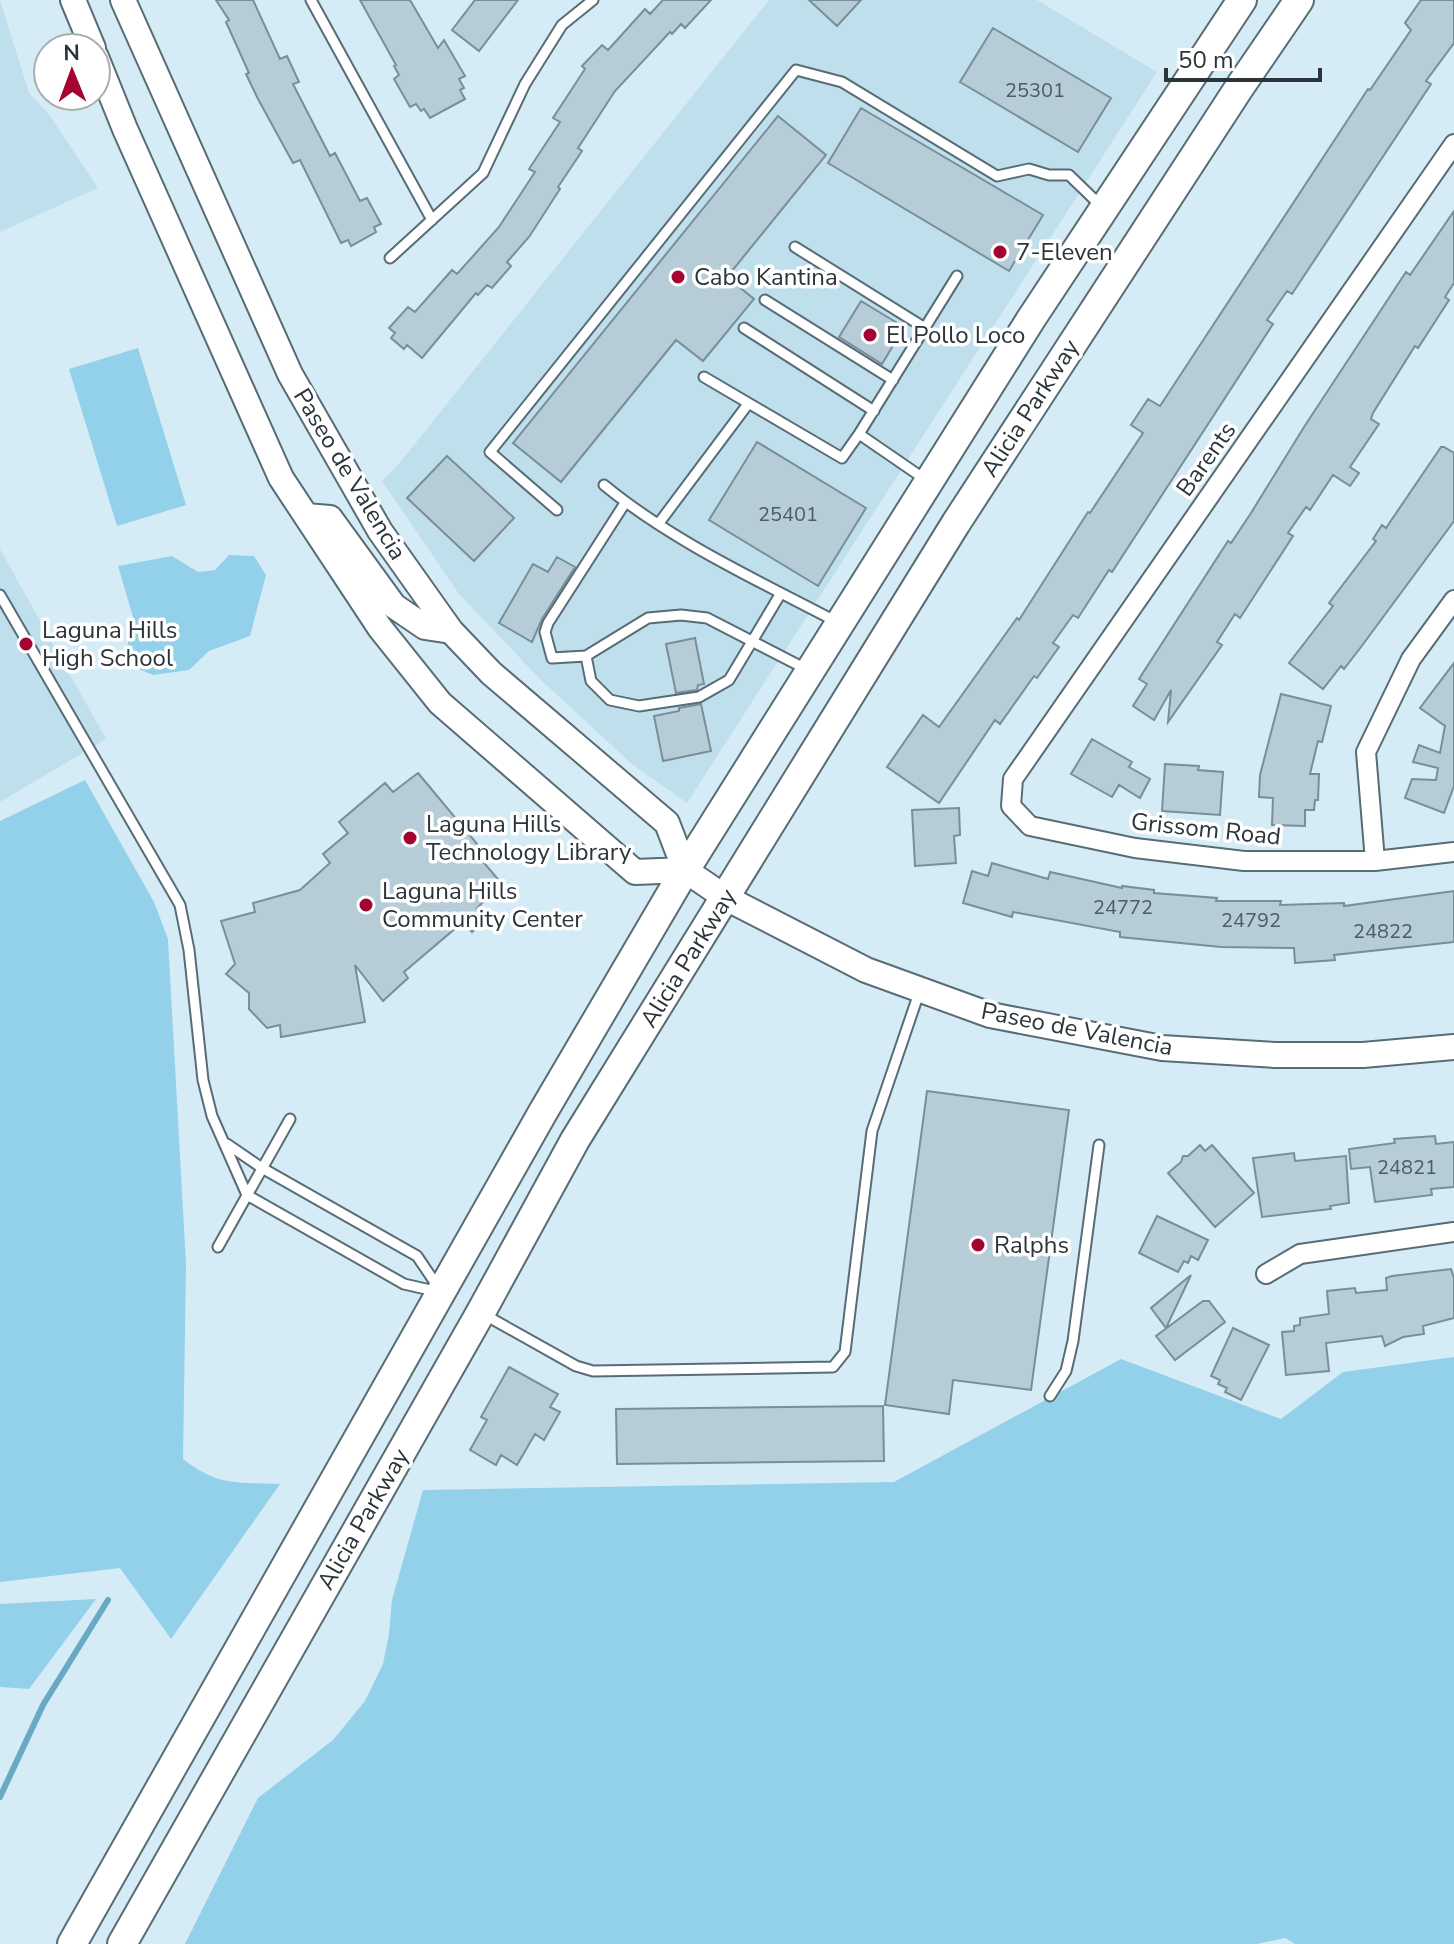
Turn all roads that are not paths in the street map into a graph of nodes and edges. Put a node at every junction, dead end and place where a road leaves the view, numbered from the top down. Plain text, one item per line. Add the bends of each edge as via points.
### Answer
1 (73, 0) edge
2 (123, 0) edge
3 (311, 0) edge
4 (593, 0) edge
5 (1242, 0) edge
6 (1299, 0) edge
7 (86, 32) edge
8 (112, 96) edge
9 (1454, 144) edge
10 (1103, 209) junction
11 (432, 220) junction
12 (795, 247) dead end
13 (390, 258) dead end
14 (957, 276) dead end
15 (765, 300) dead end
16 (1031, 319) junction
17 (744, 328) dead end
18 (925, 328) junction
19 (1069, 347) junction
20 (704, 377) dead end
21 (893, 380) junction
22 (748, 404) junction
23 (874, 411) junction
24 (859, 434) junction
25 (929, 482) junction
26 (604, 485) dead end
27 (625, 503) junction
28 (557, 510) dead end
29 (306, 516) junction
30 (659, 523) junction
31 (781, 593) junction
32 (0, 595) edge
33 (1454, 600) edge
34 (840, 623) junction
35 (451, 631) junction
36 (753, 640) junction
37 (586, 656) junction
38 (810, 671) junction
39 (1011, 806) joint
40 (1454, 852) edge
41 (1375, 861) junction
42 (685, 870) junction
43 (726, 898) junction
44 (920, 990) junction
45 (1454, 1047) edge
46 (290, 1119) dead end
47 (226, 1143) junction
48 (1099, 1145) dead end
49 (262, 1168) junction
50 (247, 1195) junction
51 (1454, 1232) edge
52 (218, 1247) dead end
53 (1266, 1274) dead end
54 (442, 1293) junction
55 (481, 1312) junction
56 (1050, 1396) dead end
57 (72, 1944) edge
58 (122, 1944) edge

1 - 7 main road
2 - 35 main road, Paseo de Valencia via 290,374 380,531
3 - 11 lane
4 - 11 lane via 562,25 525,84 483,173
5 - 10 main road, Alicia Parkway
6 - 19 main road, Alicia Parkway
8 - 29 main road via 281,478
9 - 39 street, Barents via 1013,779
10 - 16 main road, Alicia Parkway
10 - 28 lane via 1069,175 1029,169 997,176 842,82 796,70 490,452
11 - 13 lane
12 - 18 lane
14 - 18 lane
15 - 21 lane
16 - 19 main road
16 - 25 main road, Alicia Parkway
17 - 23 lane
18 - 21 lane
19 - 43 main road, Alicia Parkway
20 - 22 lane
21 - 23 lane
22 - 24 lane via 842,458
22 - 30 lane
23 - 24 lane
24 - 25 lane
25 - 34 main road, Alicia Parkway
26 - 27 lane
27 - 30 lane
27 - 37 lane via 545,632 552,658
29 - 35 main road via 330,518 394,606 425,627
29 - 42 main road via 380,628 440,703 635,872
30 - 31 lane
31 - 34 lane
31 - 36 lane
32 - 47 lane via 180,905 203,1080
33 - 41 street via 1411,659 1366,752
34 - 38 main road, Alicia Parkway
35 - 42 main road, Paseo de Valencia via 491,673 667,823
36 - 37 lane via 707,618 648,618
36 - 37 lane via 729,680 699,697 639,706 610,700 591,681
36 - 38 lane
38 - 42 main road, Alicia Parkway
39 - 41 street, Grissom Road via 1030,826 1135,848 1244,861
40 - 41 street, Grissom Road
42 - 43 main road, Paseo de Valencia
42 - 54 main road, Alicia Parkway
43 - 44 main road, Paseo de Valencia via 866,970
43 - 55 main road, Alicia Parkway via 575,1140
44 - 45 main road, Paseo de Valencia via 990,1015 1162,1048 1363,1055
44 - 55 lane via 872,1131 845,1352 833,1367 593,1371
46 - 49 lane
47 - 49 lane
47 - 50 lane
48 - 56 lane via 1073,1341 1066,1371
49 - 50 lane
49 - 54 lane via 417,1256
50 - 52 lane
50 - 54 lane via 404,1284
51 - 53 street via 1300,1254
54 - 55 main road
54 - 57 main road, Alicia Parkway
55 - 58 main road, Alicia Parkway

